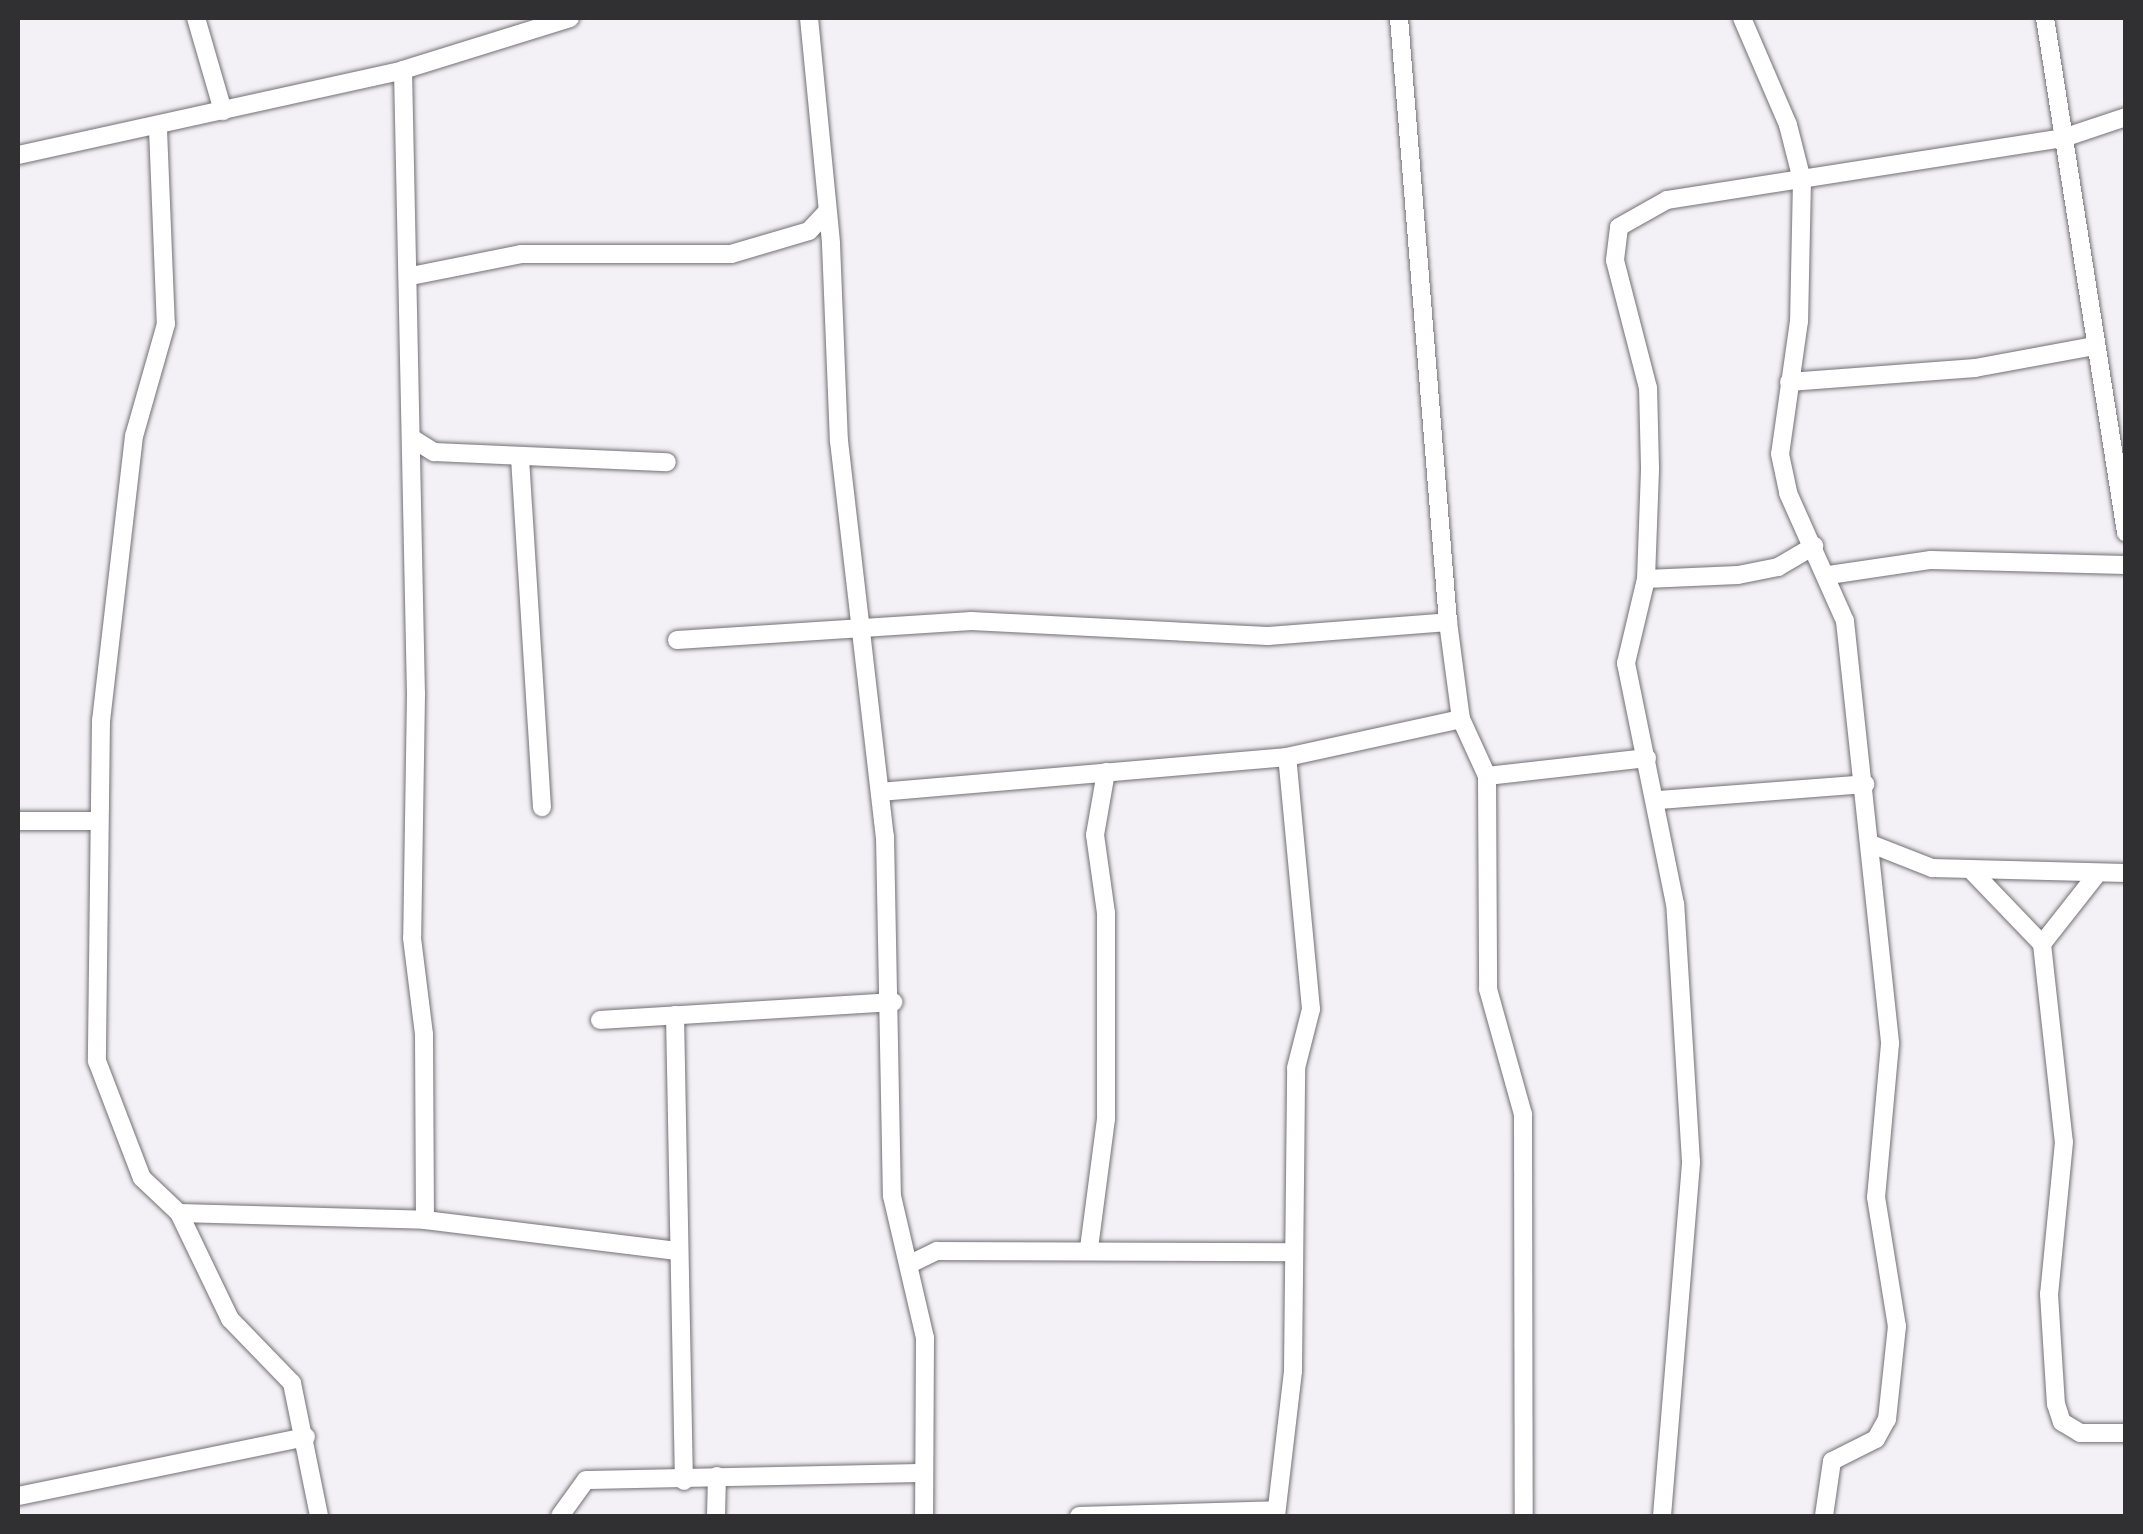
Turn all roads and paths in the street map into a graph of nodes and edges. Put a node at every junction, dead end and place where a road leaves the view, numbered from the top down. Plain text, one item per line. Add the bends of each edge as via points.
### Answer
1 (196, 18) edge
2 (570, 18) edge
3 (809, 18) edge
4 (1399, 18) edge
5 (1742, 18) edge
6 (2045, 18) edge
7 (402, 70) junction
8 (223, 112) junction
9 (2126, 118) edge
10 (158, 129) junction
11 (2064, 138) junction
12 (18, 156) edge
13 (1802, 180) junction
14 (826, 213) junction
15 (410, 276) junction
16 (2095, 346) junction
17 (1789, 382) junction
18 (413, 438) junction
19 (520, 458) junction
20 (667, 462) dead end
21 (2126, 533) edge
22 (1814, 546) junction
23 (2126, 566) edge
24 (1830, 575) junction
25 (1646, 579) junction
26 (1448, 622) junction
27 (866, 629) junction
28 (677, 640) dead end
29 (1460, 719) junction
30 (1287, 757) junction
31 (1647, 758) junction
32 (1106, 772) junction
33 (1488, 776) junction
34 (1866, 784) junction
35 (880, 792) junction
36 (1659, 800) junction
37 (542, 807) dead end
38 (98, 821) junction
39 (18, 822) edge
40 (1871, 844) junction
41 (1972, 870) junction
42 (2126, 872) edge
43 (2097, 874) junction
44 (2042, 944) junction
45 (893, 1002) junction
46 (675, 1015) junction
47 (600, 1020) dead end
48 (178, 1213) junction
49 (425, 1220) junction
50 (1088, 1248) junction
51 (680, 1252) junction
52 (1292, 1252) junction
53 (912, 1263) junction
54 (2126, 1433) edge
55 (306, 1438) junction
56 (922, 1473) junction
57 (717, 1476) junction
58 (684, 1481) junction
59 (18, 1496) edge
60 (1276, 1513) edge
61 (319, 1516) edge
62 (560, 1516) edge
63 (716, 1516) edge
64 (924, 1516) edge
65 (1079, 1516) edge
66 (1524, 1516) edge
67 (1662, 1516) edge
68 (1824, 1516) edge

1 - 8 street
2 - 7 street
3 - 14 street
4 - 26 street
5 - 13 street via 1788,125
6 - 11 street
7 - 8 street
7 - 15 street
8 - 10 street
9 - 11 street
10 - 12 street
10 - 38 street via 169,264 166,324 126,486
11 - 13 street
11 - 16 street
13 - 17 street via 1805,240
13 - 25 street via 1666,200 1619,227 1616,260 1648,388
14 - 15 street via 809,231 731,254 521,254
14 - 27 street via 839,440
15 - 18 street
16 - 17 street via 1975,368
16 - 21 street
17 - 22 street via 1780,454 1788,493
18 - 19 street via 434,452
18 - 49 street via 412,938 426,1061
19 - 20 street
19 - 37 street
22 - 24 street
22 - 25 street via 1778,567 1738,576
23 - 24 street via 1931,560
24 - 34 street via 1844,622
25 - 31 street via 1626,663
26 - 27 street via 1268,636 1042,620
26 - 29 street
27 - 28 street
27 - 35 street
29 - 30 street
29 - 33 street
30 - 32 street
30 - 52 street via 1311,1009 1296,1068 1300,1187
31 - 33 street
31 - 36 street
32 - 35 street
32 - 50 street via 1095,835 1106,913 1106,1119
33 - 66 street via 1488,989 1524,1114
34 - 36 street
34 - 40 street
35 - 45 street
36 - 67 street via 1675,904 1691,1162
38 - 39 street
38 - 48 street via 95,1024 103,1092 142,1178
40 - 41 street via 1932,868
40 - 68 street via 1890,1044 1876,1227 1898,1326 1887,1418 1876,1439 1832,1461
41 - 43 street
41 - 44 street
42 - 43 street
43 - 44 street
44 - 54 street via 2064,1142 2049,1294 2056,1404 2062,1422 2080,1432
45 - 46 street
45 - 53 street via 892,1196
46 - 47 street
46 - 51 street
48 - 49 street
48 - 55 street via 230,1319 292,1383
49 - 51 street
50 - 52 street
50 - 53 street via 937,1251
51 - 58 street
52 - 60 street via 1290,1418
53 - 56 street via 925,1338
55 - 59 street
55 - 61 street
56 - 57 street via 800,1481
56 - 64 street
57 - 58 street
57 - 63 street
58 - 62 street via 586,1480
60 - 65 street

